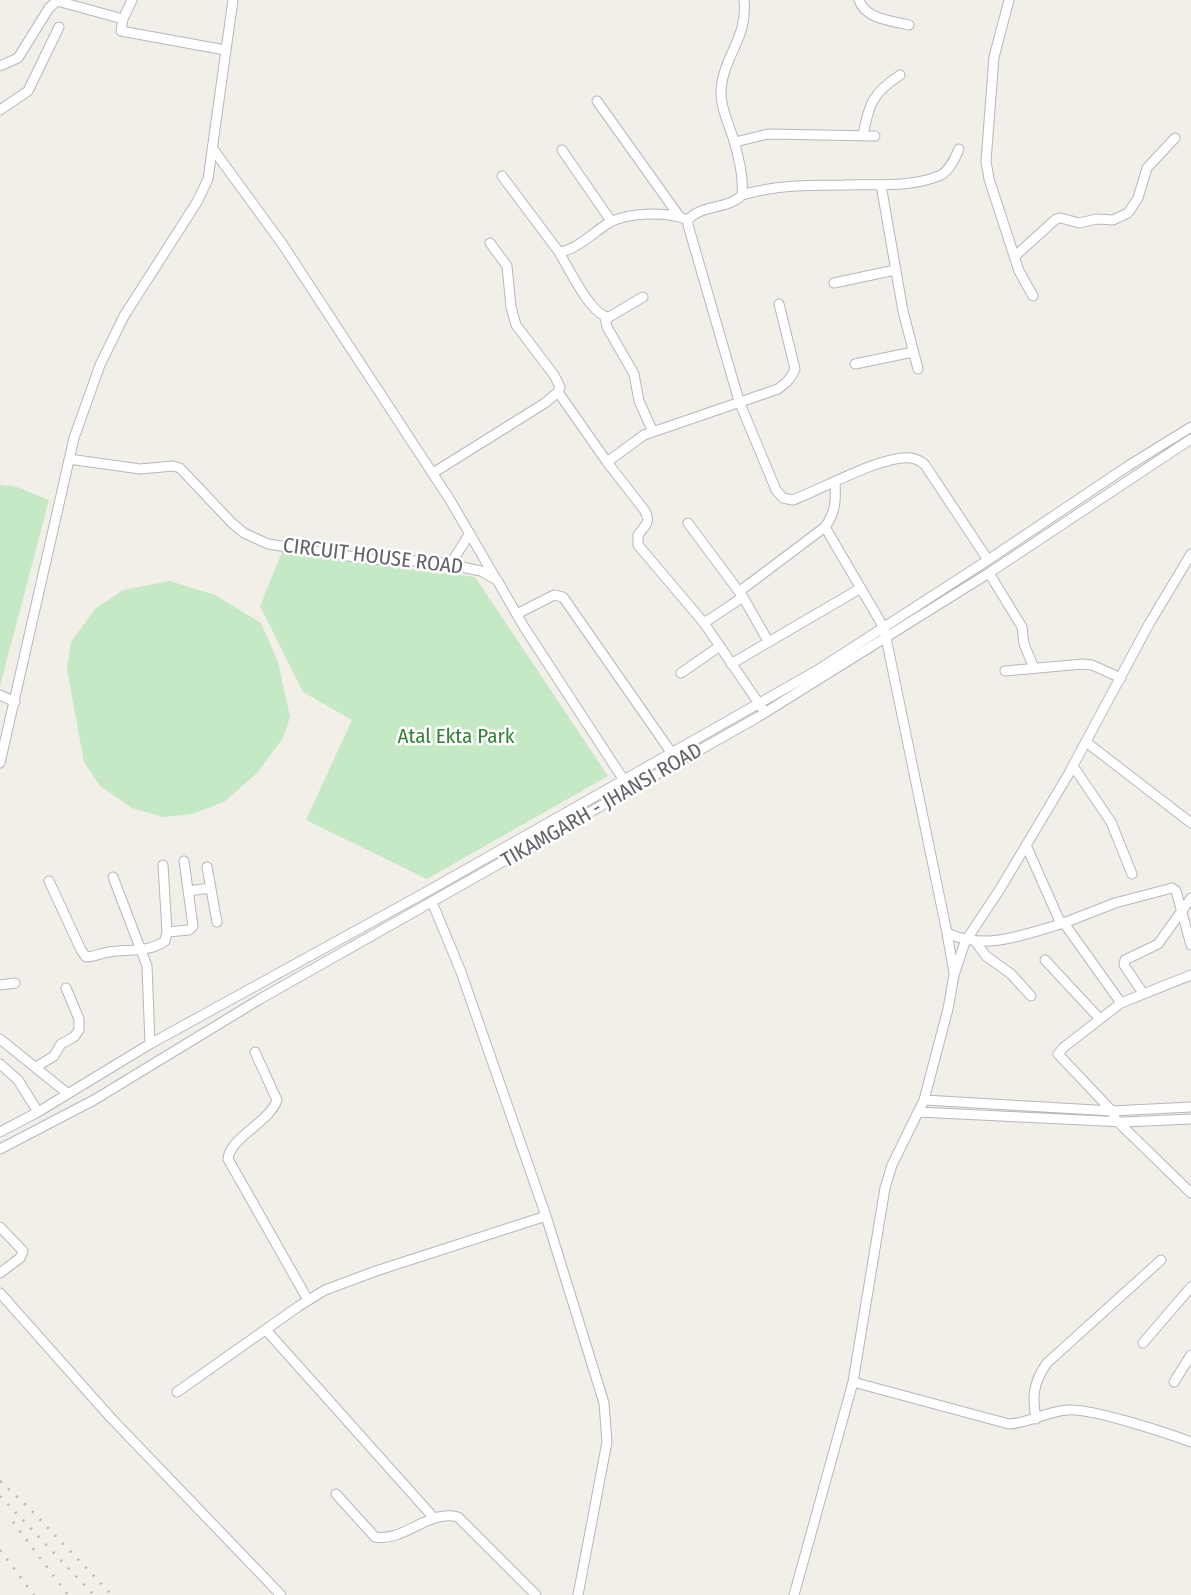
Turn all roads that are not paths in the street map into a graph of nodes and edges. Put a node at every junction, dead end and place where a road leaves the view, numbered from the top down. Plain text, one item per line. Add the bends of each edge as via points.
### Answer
1 (132, 0) edge
2 (221, 0) edge
3 (744, 0) edge
4 (859, 0) edge
5 (1009, 0) edge
6 (233, 2) edge
7 (123, 19) junction
8 (909, 25) dead end
9 (59, 27) dead end
10 (225, 50) junction
11 (0, 66) edge
12 (900, 75) dead end
13 (597, 101) dead end
14 (0, 110) edge
15 (863, 135) junction
16 (875, 136) dead end
17 (1175, 138) dead end
18 (735, 142) junction
19 (213, 149) junction
20 (959, 149) dead end
21 (562, 150) dead end
22 (502, 176) dead end
23 (881, 185) junction
24 (742, 195) junction
25 (684, 218) junction
26 (611, 221) junction
27 (490, 243) dead end
28 (559, 252) junction
29 (1014, 257) junction
30 (895, 270) junction
31 (834, 283) dead end
32 (643, 296) dead end
33 (1033, 296) dead end
34 (779, 304) dead end
35 (605, 317) junction
36 (913, 352) junction
37 (855, 364) dead end
38 (918, 369) dead end
39 (558, 392) junction
40 (739, 401) junction
41 (1191, 427) edge
42 (653, 432) junction
43 (1191, 439) edge
44 (69, 459) junction
45 (1139, 459) junction
46 (607, 462) junction
47 (1144, 469) junction
48 (433, 473) junction
49 (835, 482) junction
50 (688, 523) dead end
51 (825, 527) junction
52 (470, 533) junction
53 (1005, 548) junction
54 (1191, 554) edge
55 (1012, 557) junction
56 (988, 560) junction
57 (450, 565) junction
58 (989, 573) junction
59 (497, 580) junction
60 (861, 587) junction
61 (742, 594) junction
62 (517, 614) junction
63 (704, 623) junction
64 (885, 633) junction
65 (768, 641) junction
66 (720, 646) junction
67 (731, 664) junction
68 (1034, 668) junction
69 (1005, 671) dead end
70 (681, 673) dead end
71 (1121, 678) junction
72 (0, 695) edge
73 (15, 702) junction
74 (759, 704) junction
75 (766, 712) junction
76 (1086, 742) junction
77 (671, 752) junction
78 (0, 763) edge
79 (1073, 766) junction
80 (623, 779) junction
81 (631, 791) junction
82 (1191, 823) edge
83 (1026, 845) junction
84 (184, 861) dead end
85 (163, 865) dead end
86 (207, 867) dead end
87 (1132, 874) dead end
88 (113, 877) dead end
89 (49, 881) dead end
90 (211, 888) junction
91 (188, 891) junction
92 (1191, 898) edge
93 (432, 902) junction
94 (1181, 913) junction
95 (217, 922) dead end
96 (1062, 923) junction
97 (365, 925) junction
98 (167, 932) junction
99 (947, 933) junction
100 (372, 938) junction
101 (970, 942) junction
102 (1191, 945) edge
103 (142, 950) junction
104 (1045, 960) dead end
105 (954, 975) junction
106 (1191, 975) edge
107 (15, 983) dead end
108 (0, 985) edge
109 (66, 988) dead end
110 (1143, 993) junction
111 (1031, 996) dead end
112 (1121, 1003) junction
113 (1100, 1019) junction
114 (0, 1039) edge
115 (150, 1044) junction
116 (255, 1052) dead end
117 (0, 1064) edge
118 (36, 1067) junction
119 (67, 1093) junction
120 (923, 1100) junction
121 (1191, 1107) edge
122 (38, 1112) junction
123 (918, 1112) junction
124 (1114, 1116) junction
125 (1191, 1119) edge
126 (0, 1132) edge
127 (0, 1149) edge
128 (1191, 1193) edge
129 (546, 1216) junction
130 (0, 1227) edge
131 (1161, 1260) dead end
132 (0, 1273) edge
133 (1191, 1287) edge
134 (0, 1293) edge
135 (308, 1300) junction
136 (266, 1330) junction
137 (1143, 1343) dead end
138 (1191, 1355) edge
139 (853, 1382) junction
140 (1174, 1382) dead end
141 (177, 1392) dead end
142 (1036, 1419) junction
143 (1191, 1442) edge
144 (336, 1494) dead end
145 (434, 1518) junction
146 (281, 1595) edge
147 (536, 1595) edge
148 (578, 1595) edge
149 (794, 1595) edge

1 - 7 street
2 - 6 street
3 - 18 street via 744,26 721,92
4 - 8 street via 872,15
5 - 29 street via 994,57 986,160
6 - 10 street
7 - 10 street via 121,31
7 - 11 street via 57,1 18,58
9 - 14 street via 28,91
10 - 19 street
12 - 15 street via 873,98
13 - 25 street
15 - 16 street
15 - 18 street via 768,134
17 - 29 street via 1147,168 1138,198 1128,212 1113,220 1079,223 1056,219
18 - 24 street
19 - 44 street via 204,189 109,345
19 - 48 street via 283,245
20 - 23 street via 944,174
21 - 26 street
22 - 28 street
23 - 24 street via 765,188
23 - 30 street
24 - 25 street
25 - 26 street via 665,214
25 - 40 street
26 - 28 street
27 - 39 street via 507,266 516,325 554,375
28 - 35 street via 588,300
29 - 33 street
30 - 31 street
30 - 36 street
32 - 35 street
34 - 40 street via 795,369 792,377 770,391
35 - 42 street via 634,374 639,401
36 - 37 street
36 - 38 street
39 - 46 street
39 - 48 street
40 - 42 street
40 - 49 street via 783,498 793,500
41 - 45 street, TIKAMGARH - JHANSI ROAD
42 - 46 street
43 - 47 street, TIKAMGARH - JHANSI ROAD
44 - 57 street, CIRCUIT HOUSE ROAD via 125,468 180,468 244,533 268,544
44 - 73 street
45 - 47 street
45 - 53 street, TIKAMGARH - JHANSI ROAD
46 - 63 street via 649,517 638,535 638,545
47 - 55 street, TIKAMGARH - JHANSI ROAD
48 - 52 street
49 - 51 street via 834,513
49 - 56 street via 902,458 919,460
50 - 61 street
51 - 60 street
51 - 61 street
52 - 57 street
52 - 59 street
53 - 55 street
53 - 56 street, TIKAMGARH - JHANSI ROAD
54 - 71 street
55 - 58 street, TIKAMGARH - JHANSI ROAD
56 - 64 street, TIKAMGARH - JHANSI ROAD
57 - 59 street, CIRCUIT HOUSE ROAD via 481,570
58 - 64 street, TIKAMGARH - JHANSI ROAD
58 - 68 street via 1022,627
59 - 62 street
60 - 64 street
60 - 65 street
61 - 63 street
61 - 65 street
62 - 77 street via 554,595 563,597
62 - 80 street
63 - 66 street
64 - 74 street, TIKAMGARH - JHANSI ROAD
64 - 75 street, TIKAMGARH - JHANSI ROAD
64 - 99 street
65 - 67 street
66 - 67 street
66 - 70 street
67 - 74 street
68 - 69 street
68 - 71 street via 1092,665
71 - 76 street
72 - 73 street
73 - 78 street
74 - 75 street
74 - 77 street, TIKAMGARH - JHANSI ROAD
75 - 81 street, TIKAMGARH - JHANSI ROAD
76 - 79 street
76 - 82 street
77 - 80 street, TIKAMGARH - JHANSI ROAD
79 - 83 street
79 - 87 street via 1104,809
80 - 81 street
80 - 97 street, TIKAMGARH - JHANSI ROAD
81 - 93 street, TIKAMGARH - JHANSI ROAD
83 - 96 street
83 - 101 street
84 - 91 street
85 - 98 street
86 - 90 street
88 - 103 street
89 - 103 street via 86,957
90 - 91 street
90 - 95 street
91 - 98 street via 193,926
92 - 94 street
93 - 100 street, TIKAMGARH - JHANSI ROAD
93 - 129 street
94 - 96 street via 1177,891 1172,888
94 - 102 street
94 - 110 street via 1158,944 1125,960
96 - 101 street via 1000,941
96 - 112 street
97 - 100 street
97 - 115 street, TIKAMGARH - JHANSI ROAD
98 - 103 street via 162,943
99 - 101 street
99 - 105 street
100 - 127 street, TIKAMGARH - JHANSI ROAD via 260,999 94,1100
101 - 105 street
101 - 111 street via 1007,970
103 - 115 street via 149,978
104 - 113 street
105 - 120 street
106 - 110 street
107 - 108 street
109 - 118 street via 79,1030
110 - 112 street
112 - 113 street
113 - 124 street via 1058,1054
114 - 118 street
115 - 119 street, TIKAMGARH - JHANSI ROAD
116 - 135 street via 277,1100 233,1147 228,1159
117 - 122 street via 18,1080
118 - 119 street
119 - 122 street, TIKAMGARH - JHANSI ROAD
120 - 123 street
120 - 124 street
121 - 124 street
122 - 126 street, TIKAMGARH - JHANSI ROAD
123 - 124 street
123 - 139 street via 885,1188
124 - 125 street via 1148,1122
124 - 128 street
129 - 135 street via 354,1278
129 - 148 street via 607,1423 605,1458
130 - 132 street via 23,1251
131 - 142 street via 1047,1363 1034,1388
133 - 137 street
134 - 146 street via 111,1418
135 - 136 street
136 - 141 street
136 - 145 street
138 - 140 street
139 - 142 street via 1009,1424
139 - 149 street
142 - 143 street via 1080,1410
144 - 145 street via 375,1537 397,1534
145 - 147 street via 458,1517

